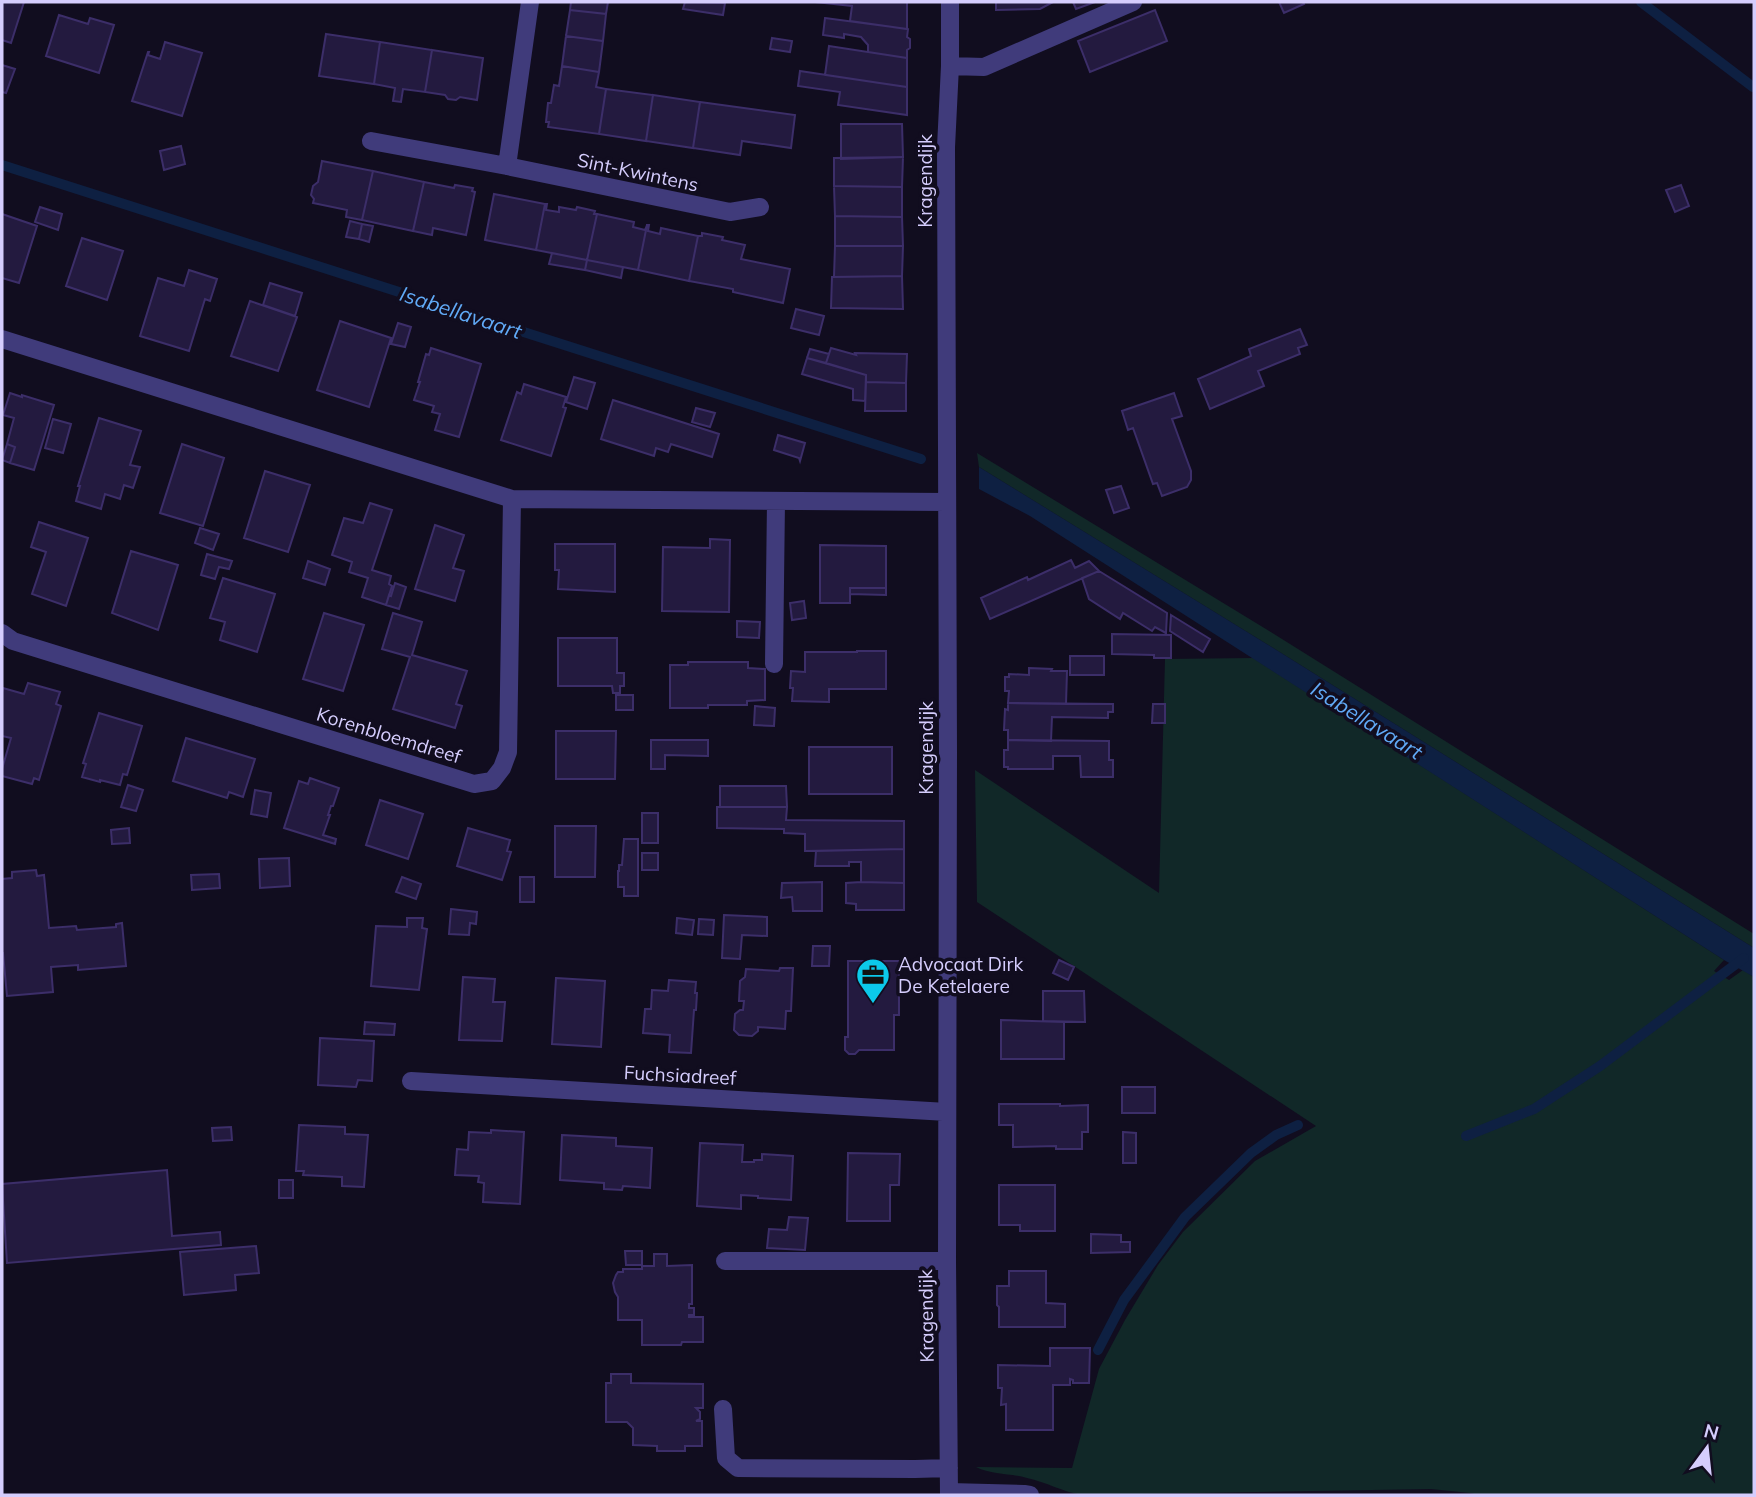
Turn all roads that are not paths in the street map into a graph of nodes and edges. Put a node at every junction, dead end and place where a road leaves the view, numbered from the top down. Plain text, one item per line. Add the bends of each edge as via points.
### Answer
1 (530, 2) edge
2 (950, 2) edge
3 (1133, 2) edge
4 (950, 66) junction
5 (370, 141) dead end
6 (507, 166) junction
7 (760, 207) dead end
8 (2, 339) edge
9 (512, 499) junction
10 (776, 501) junction
11 (947, 502) junction
12 (2, 633) edge
13 (774, 664) dead end
14 (411, 1081) dead end
15 (947, 1112) junction
16 (725, 1261) dead end
17 (947, 1261) junction
18 (723, 1409) dead end
19 (949, 1468) junction
20 (949, 1494) edge
21 (1030, 1495) edge

1 - 6 street
2 - 4 street, Kragendijk
3 - 4 street via 984,67
4 - 11 street, Kragendijk
5 - 6 street, Sint-Kwintens
6 - 7 street, Sint-Kwintens via 730,212
8 - 9 street
9 - 10 street
9 - 12 street, Korenbloemdreef via 508,752 492,781 474,784 13,641
10 - 11 street
10 - 13 street
11 - 15 street, Kragendijk
14 - 15 street, Fuchsiadreef
15 - 17 street, Kragendijk
16 - 17 street
17 - 19 street, Kragendijk
18 - 19 street via 726,1458 738,1468
19 - 20 street, Kragendijk
20 - 21 street

